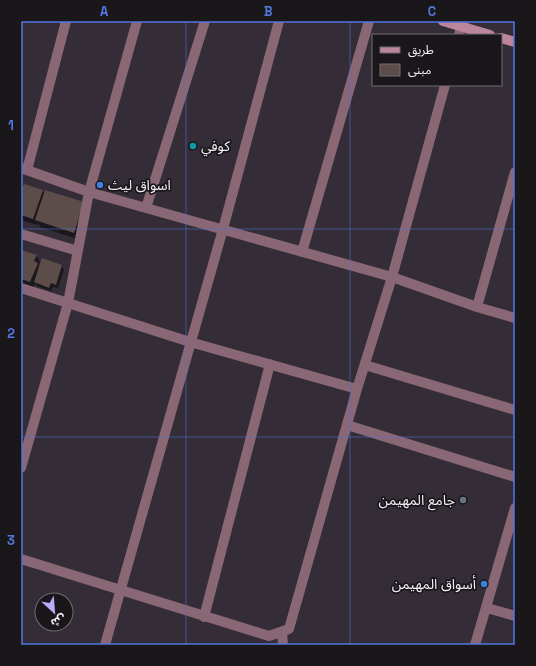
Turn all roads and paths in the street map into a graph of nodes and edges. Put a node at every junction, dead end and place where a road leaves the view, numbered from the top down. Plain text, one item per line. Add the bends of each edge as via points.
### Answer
1 (66, 21) edge
2 (137, 21) edge
3 (205, 21) edge
4 (279, 21) edge
5 (369, 21) edge
6 (443, 21) edge
7 (460, 31) edge
8 (482, 34) edge
9 (502, 38) edge
10 (515, 42) edge
11 (445, 86) edge
12 (24, 169) edge
13 (515, 172) edge
14 (90, 192) junction
15 (146, 208) junction
16 (223, 229) junction
17 (21, 234) edge
18 (78, 251) junction
19 (302, 252) junction
20 (392, 277) junction
21 (21, 288) edge
22 (68, 303) junction
23 (477, 307) junction
24 (515, 318) edge
25 (190, 342) junction
26 (270, 364) junction
27 (365, 365) junction
28 (358, 389) junction
29 (515, 410) edge
30 (347, 425) junction
31 (21, 468) edge
32 (515, 477) edge
33 (515, 508) edge
34 (513, 525) edge
35 (21, 559) edge
36 (119, 589) junction
37 (487, 608) junction
38 (515, 616) edge
39 (204, 617) junction
40 (282, 632) junction
41 (104, 645) edge
42 (283, 645) edge
43 (475, 645) edge

1 - 12 street
2 - 14 street
3 - 15 street
4 - 16 street
5 - 19 street
6 - 7 street
7 - 8 street
9 - 10 street
11 - 20 street
12 - 14 street
13 - 23 street
14 - 15 street
14 - 18 street
15 - 16 street
16 - 19 street
16 - 25 street
17 - 18 street
18 - 22 street
19 - 20 street
20 - 23 street
20 - 27 street
21 - 22 street
22 - 25 street
22 - 31 street
23 - 24 street
25 - 26 street
25 - 36 street
26 - 28 street
26 - 39 street
27 - 28 street
27 - 29 street
28 - 30 street
30 - 32 street
30 - 40 street via 289,629
33 - 34 street
34 - 37 street
35 - 36 street
36 - 39 street
36 - 41 street
37 - 38 street
37 - 43 street
39 - 40 street via 269,636
40 - 42 street

